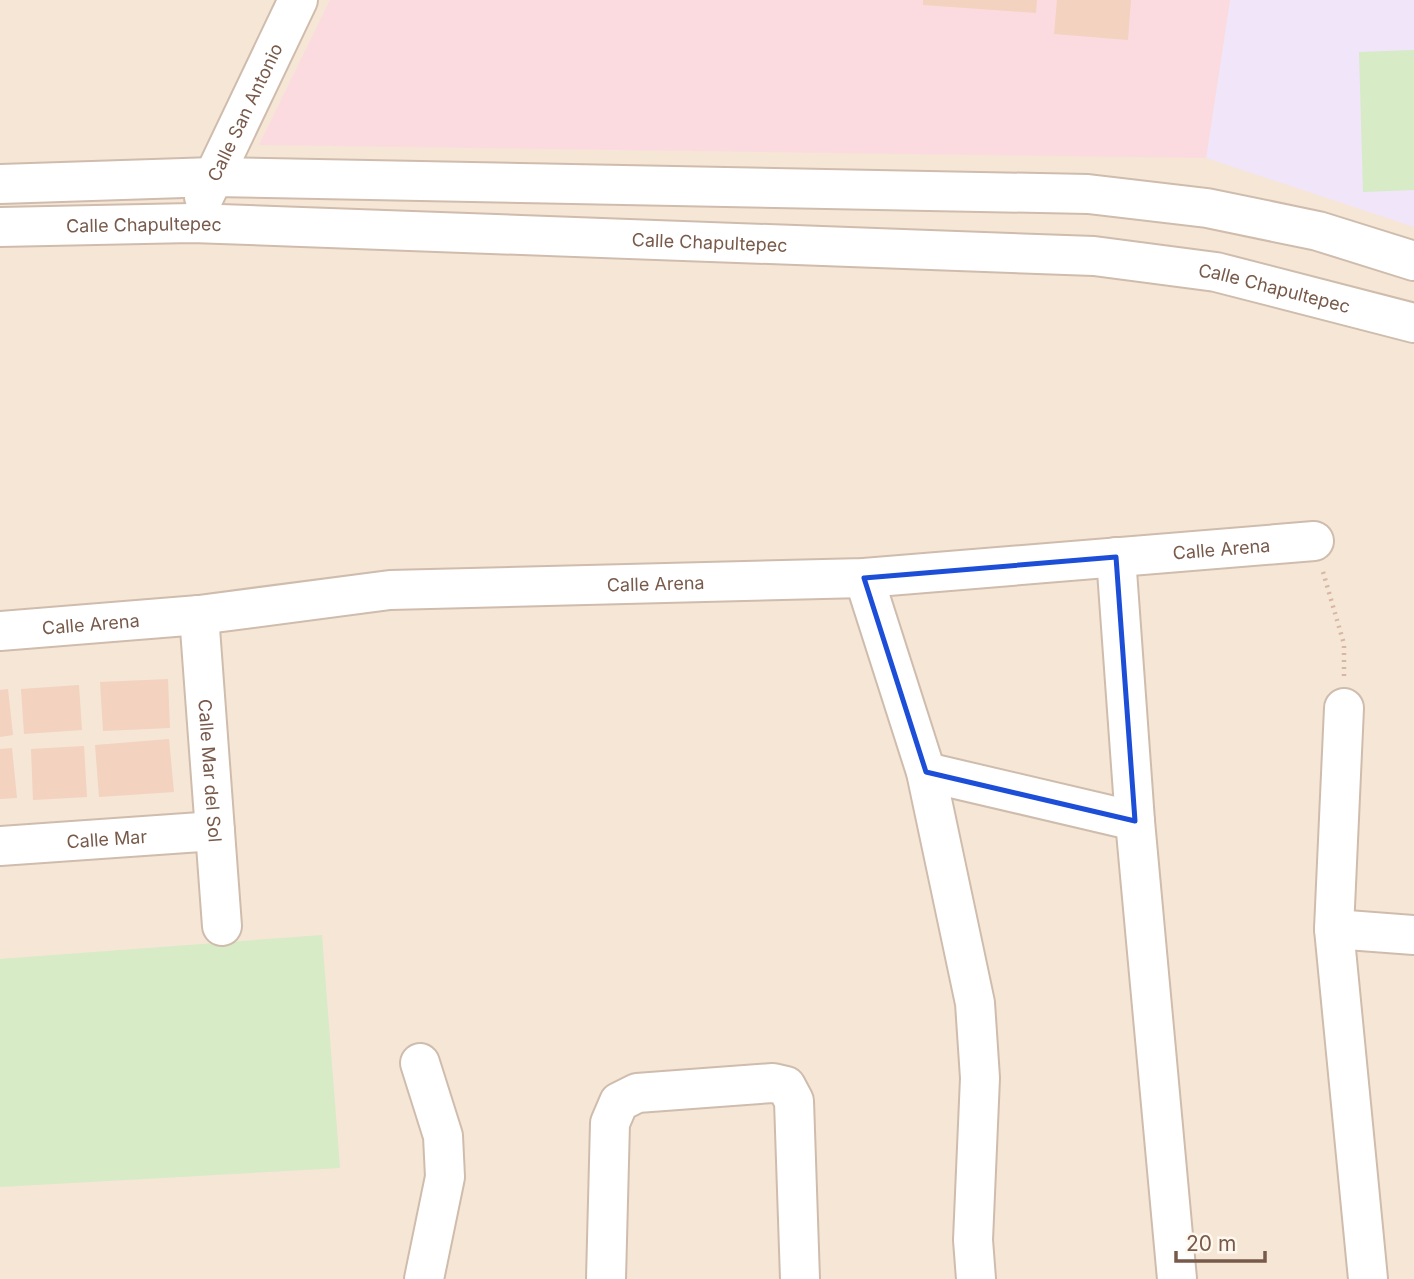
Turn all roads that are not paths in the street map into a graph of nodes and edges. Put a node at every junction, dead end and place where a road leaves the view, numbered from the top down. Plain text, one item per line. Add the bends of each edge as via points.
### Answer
1 (298, 0) edge
2 (214, 177) junction
3 (0, 184) edge
4 (192, 223) junction
5 (0, 227) edge
6 (1414, 261) edge
7 (1414, 323) edge
8 (1314, 541) road end
9 (1116, 557) junction
10 (864, 578) junction
11 (199, 615) junction
12 (0, 631) edge
13 (1344, 708) road end
14 (926, 772) junction
15 (1135, 821) junction
16 (215, 831) junction
17 (0, 846) edge
18 (222, 926) dead end
19 (1334, 929) junction
20 (1414, 934) edge
21 (420, 1063) dead end
22 (424, 1279) edge
23 (606, 1279) edge
24 (800, 1279) edge
25 (976, 1279) edge
26 (1177, 1279) edge
27 (1368, 1279) edge

1 - 2 street, Calle San Antonio
2 - 3 street
2 - 4 street, Calle San Antonio
2 - 6 street via 1088,194 1207,208 1306,228
4 - 5 street, Calle Chapultepec
4 - 7 street, Calle Chapultepec via 1094,256 1216,272
8 - 9 street, Calle Arena
9 - 10 street, Calle Arena
9 - 15 street
10 - 11 street, Calle Arena via 390,590
10 - 14 street
11 - 12 street, Calle Arena
11 - 16 street, Calle Mar del Sol
13 - 19 street
14 - 15 street
14 - 25 street via 975,1003 980,1078 973,1240
15 - 26 street
16 - 17 street, Calle Mar
16 - 18 street, Calle Mar del Sol
19 - 20 street
19 - 27 street
21 - 22 street via 443,1136 445,1177
23 - 24 street via 610,1123 619,1102 637,1093 773,1083 786,1086 794,1101

